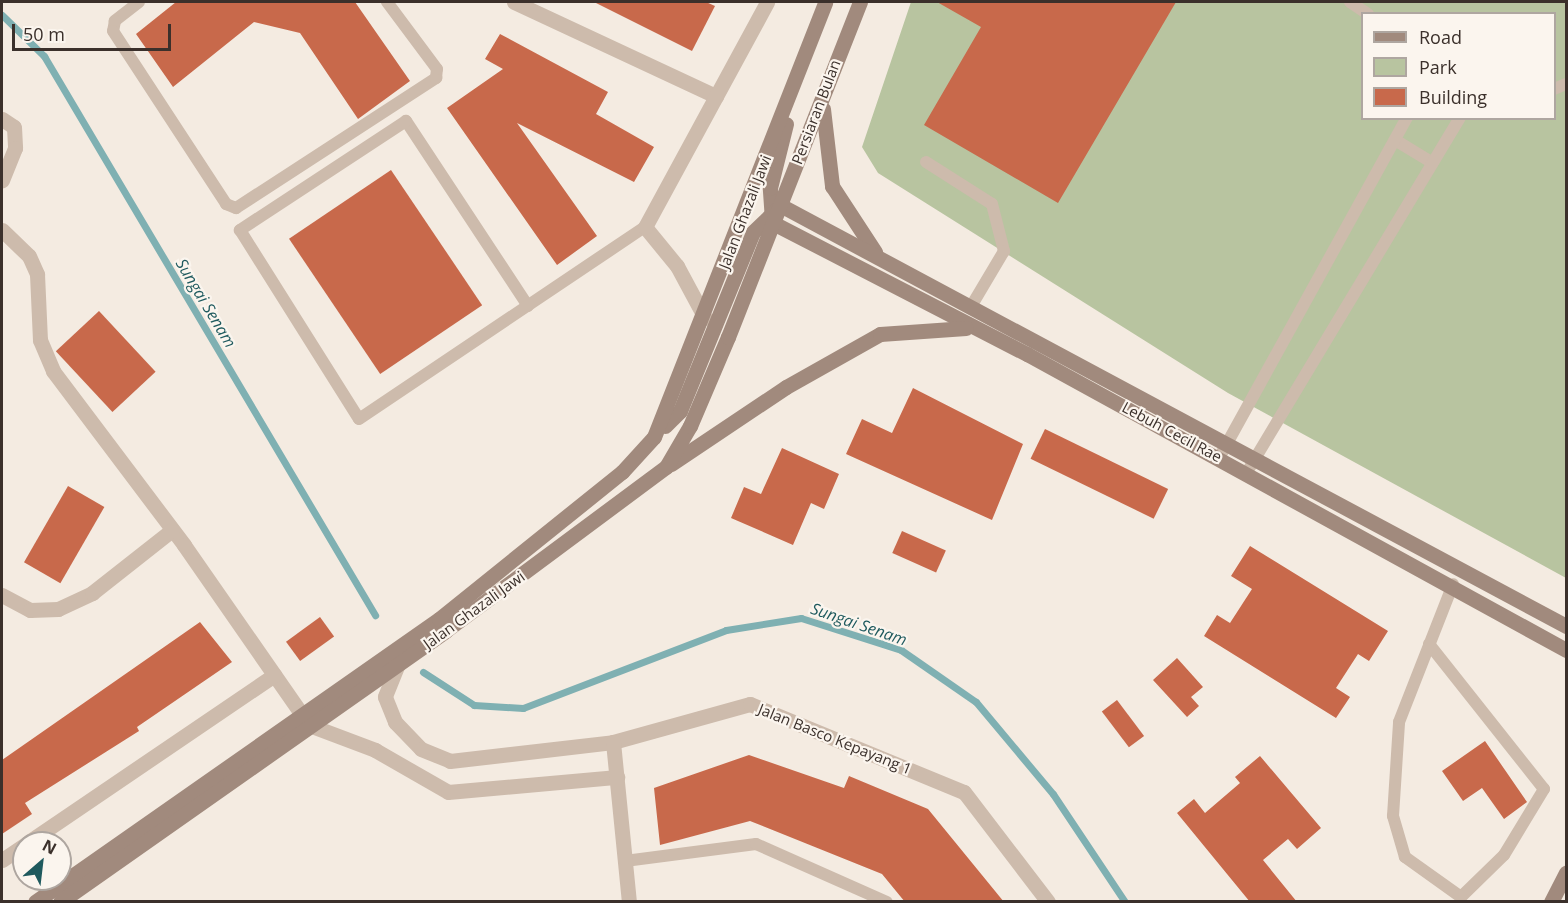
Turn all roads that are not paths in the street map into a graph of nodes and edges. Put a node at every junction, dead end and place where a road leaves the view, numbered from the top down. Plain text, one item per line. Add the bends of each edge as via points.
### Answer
1 (139, 2) edge
2 (387, 2) edge
3 (514, 2) edge
4 (767, 2) edge
5 (825, 2) edge
6 (860, 2) edge
7 (1350, 2) edge
8 (1365, 12) edge
9 (824, 94) junction
10 (791, 95) junction
11 (716, 96) junction
12 (2, 119) edge
13 (1406, 120) edge
14 (1459, 120) edge
15 (1395, 140) junction
16 (926, 162) dead end
17 (1433, 163) junction
18 (2, 180) edge
19 (775, 214) junction
20 (645, 227) junction
21 (2, 230) edge
22 (876, 253) junction
23 (972, 305) junction
24 (528, 306) junction
25 (705, 318) junction
26 (969, 328) junction
27 (652, 439) junction
28 (1223, 451) junction
29 (1255, 459) junction
30 (666, 467) junction
31 (1246, 473) junction
32 (172, 530) junction
33 (1453, 584) junction
34 (2, 595) edge
35 (1566, 626) edge
36 (1429, 644) junction
37 (1560, 646) edge
38 (1566, 656) edge
39 (398, 664) junction
40 (274, 675) junction
41 (305, 720) junction
42 (613, 742) junction
43 (617, 777) junction
44 (45, 831) edge
45 (625, 861) junction
46 (1566, 873) edge
47 (35, 902) edge
48 (60, 902) edge
49 (628, 902) edge
50 (887, 902) edge
51 (1048, 902) edge
52 (1551, 902) edge

1 - 2 lane via 116,21 113,31 226,204 236,207 436,78 437,69
3 - 11 street
4 - 11 street
5 - 10 street, Jalan Ghazali Jawi
6 - 9 street, Persiaran Bulan
7 - 8 lane
9 - 19 street, Persiaran Bulan
9 - 22 street via 822,127 832,186
10 - 19 street via 770,188
10 - 25 street, Jalan Ghazali Jawi
11 - 20 street
12 - 18 street via 14,127 15,148
13 - 15 lane
14 - 17 lane
15 - 17 lane
15 - 28 lane
16 - 23 lane via 992,204 1004,251
17 - 29 lane
19 - 22 street, Lebuh Cecil Rae
19 - 26 street, Lebuh Cecil Rae
19 - 27 street via 753,232 680,411
19 - 30 street, Jalan Ghazali Jawi via 690,426
20 - 24 lane
20 - 25 street via 677,266
21 - 32 street via 28,256 38,274 44,355
22 - 23 street, Lebuh Cecil Rae
23 - 28 street, Lebuh Cecil Rae
24 - 24 lane via 406,122 240,230 359,419
25 - 27 street, Jalan Ghazali Jawi
26 - 28 street, Lebuh Cecil Rae
26 - 30 street via 880,334 786,387
27 - 41 street, Jalan Ghazali Jawi via 622,472 507,566
28 - 29 street, Lebuh Cecil Rae
28 - 31 street, Lebuh Cecil Rae
29 - 31 lane
29 - 35 street, Lebuh Cecil Rae
30 - 39 street, Jalan Ghazali Jawi
31 - 33 street, Lebuh Cecil Rae
32 - 34 street via 92,592 58,609 30,610
32 - 40 street
33 - 36 lane
33 - 37 street, Lebuh Cecil Rae
36 - 36 lane via 1399,722 1393,816 1405,857 1461,897 1504,855 1544,789
37 - 38 street, Lebuh Cecil Rae
39 - 41 street, Jalan Ghazali Jawi
39 - 42 street, Jalan Basco Kepayang 1 via 385,697 395,722 421,749 450,761
40 - 41 street
40 - 44 street
41 - 43 street via 375,750 448,792
41 - 47 street
41 - 48 street, Jalan Ghazali Jawi
42 - 43 street
42 - 51 street, Jalan Basco Kepayang 1 via 750,704 964,792
43 - 45 street
45 - 49 street
45 - 50 lane via 756,844
46 - 52 street

